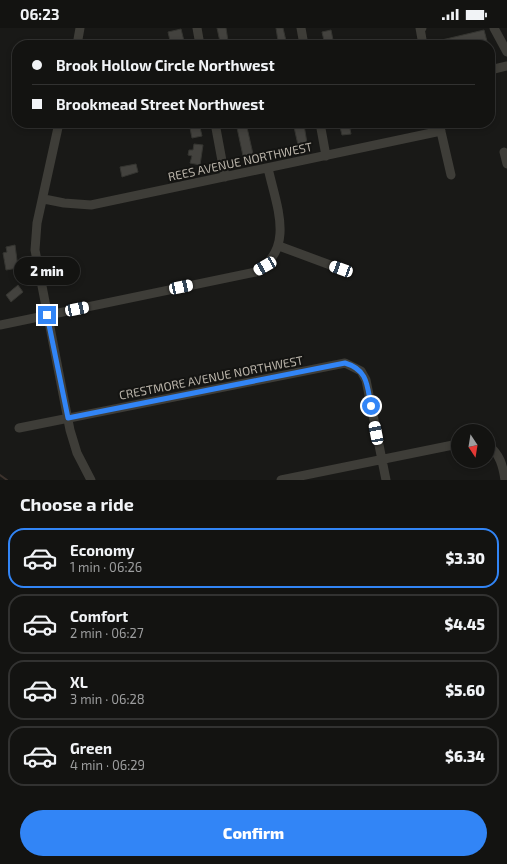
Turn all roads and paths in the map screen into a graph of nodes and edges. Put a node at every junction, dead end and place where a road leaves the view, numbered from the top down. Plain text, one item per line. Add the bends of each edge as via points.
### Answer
1 (80, 28) edge
2 (197, 28) edge
3 (301, 28) edge
4 (422, 28) edge
5 (494, 28) edge
6 (78, 40) edge
7 (199, 40) edge
8 (303, 40) edge
9 (422, 40) edge
10 (507, 52) edge
11 (507, 66) edge
12 (495, 69) edge
13 (59, 128) edge
14 (216, 128) edge
15 (321, 128) edge
16 (436, 128) edge
17 (440, 128) edge
18 (504, 152) dead end
19 (326, 156) junction
20 (507, 164) edge
21 (268, 168) junction
22 (451, 175) dead end
23 (225, 177) junction
24 (44, 199) junction
25 (279, 246) junction
26 (341, 269) dead end
27 (47, 315) junction
28 (0, 325) edge
29 (68, 418) junction
30 (19, 428) dead end
31 (451, 445) edge
32 (495, 451) edge
33 (382, 460) junction
34 (91, 480) edge
35 (281, 480) edge
36 (386, 480) edge
37 (505, 480) edge

1 - 6 street
2 - 7 street
3 - 8 street
4 - 9 street
5 - 10 street
11 - 12 street
13 - 24 street
14 - 23 street
15 - 19 street
16 - 19 street, REES AVENUE NORTHWEST
17 - 22 street
18 - 20 street
19 - 21 street, REES AVENUE NORTHWEST
21 - 23 street, REES AVENUE NORTHWEST
21 - 25 street via 280,221
23 - 24 street, REES AVENUE NORTHWEST via 91,205 64,204
24 - 27 street via 37,223 35,250
25 - 26 street
25 - 27 street via 272,260 256,272
27 - 28 street
27 - 29 street
29 - 30 street, CRESTMORE AVENUE NORTHWEST
29 - 33 street, CRESTMORE AVENUE NORTHWEST via 345,363 358,369 366,380
29 - 34 street via 77,453
31 - 33 street
32 - 37 street via 501,460
33 - 35 street
33 - 36 street

